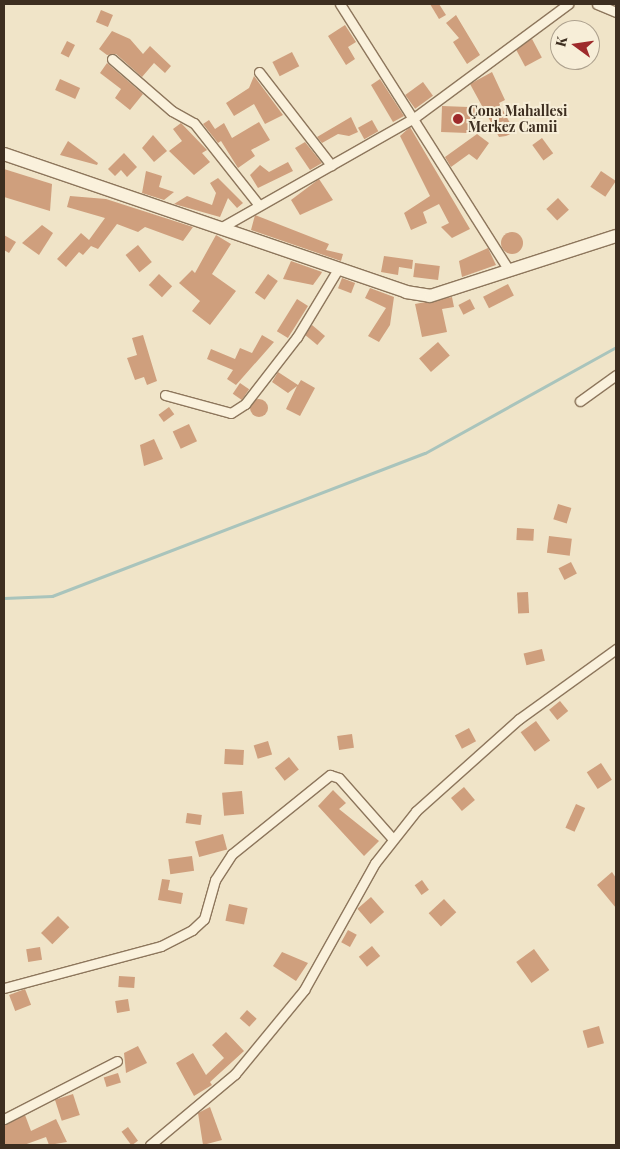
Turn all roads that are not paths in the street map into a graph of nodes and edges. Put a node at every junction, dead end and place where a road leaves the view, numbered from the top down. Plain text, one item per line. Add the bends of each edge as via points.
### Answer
1 (340, 4) edge
2 (568, 4) edge
3 (597, 4) edge
4 (616, 12) edge
5 (112, 59) dead end
6 (259, 72) dead end
7 (414, 118) junction
8 (4, 154) edge
9 (331, 165) junction
10 (258, 204) junction
11 (222, 227) junction
12 (616, 236) edge
13 (338, 269) junction
14 (509, 270) junction
15 (616, 375) edge
16 (165, 395) dead end
17 (580, 401) dead end
18 (616, 650) edge
19 (392, 838) junction
20 (4, 988) edge
21 (117, 1061) dead end
22 (4, 1119) edge
23 (150, 1145) edge

1 - 7 street
2 - 7 street
3 - 4 street
5 - 10 street via 172,111 194,123
6 - 9 street
7 - 9 street
7 - 14 street
8 - 11 street
9 - 10 street
10 - 11 street
11 - 13 street
12 - 14 street
13 - 14 street via 406,292 430,296
13 - 16 street via 297,337 246,404 231,413
15 - 17 street
18 - 19 street via 519,719
19 - 20 street via 339,778 330,775 232,854 215,880 204,919 192,930 161,946
19 - 23 street via 304,990 235,1074
21 - 22 street

